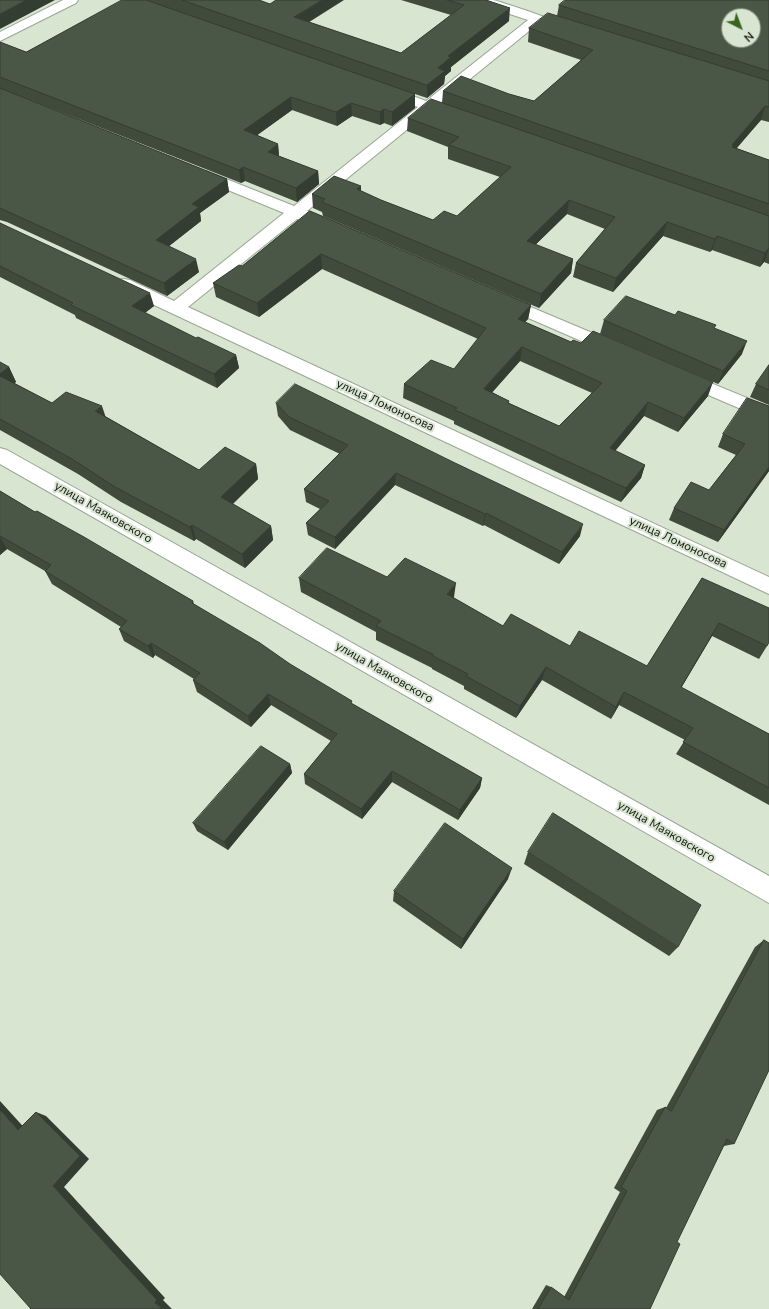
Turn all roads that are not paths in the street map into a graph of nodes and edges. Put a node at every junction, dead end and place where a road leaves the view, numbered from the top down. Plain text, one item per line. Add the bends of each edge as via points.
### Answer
1 (72, 0) edge
2 (480, 0) edge
3 (538, 18) junction
4 (560, 25) edge
5 (0, 37) edge
6 (376, 87) edge
7 (428, 106) junction
8 (466, 119) edge
9 (185, 168) edge
10 (296, 212) junction
11 (347, 234) edge
12 (105, 276) edge
13 (485, 293) edge
14 (176, 308) junction
15 (631, 355) edge
16 (667, 371) edge
17 (769, 414) edge
18 (0, 455) edge
19 (769, 586) edge
20 (769, 890) edge

1 - 5 street
2 - 3 street
3 - 4 street
3 - 7 street
6 - 7 street
7 - 8 street
7 - 10 street
9 - 10 street
10 - 11 street
10 - 14 street
12 - 14 street, улица Ломоносова
13 - 15 street
14 - 19 street, улица Ломоносова
16 - 17 street
18 - 20 street, улица Маяковского

